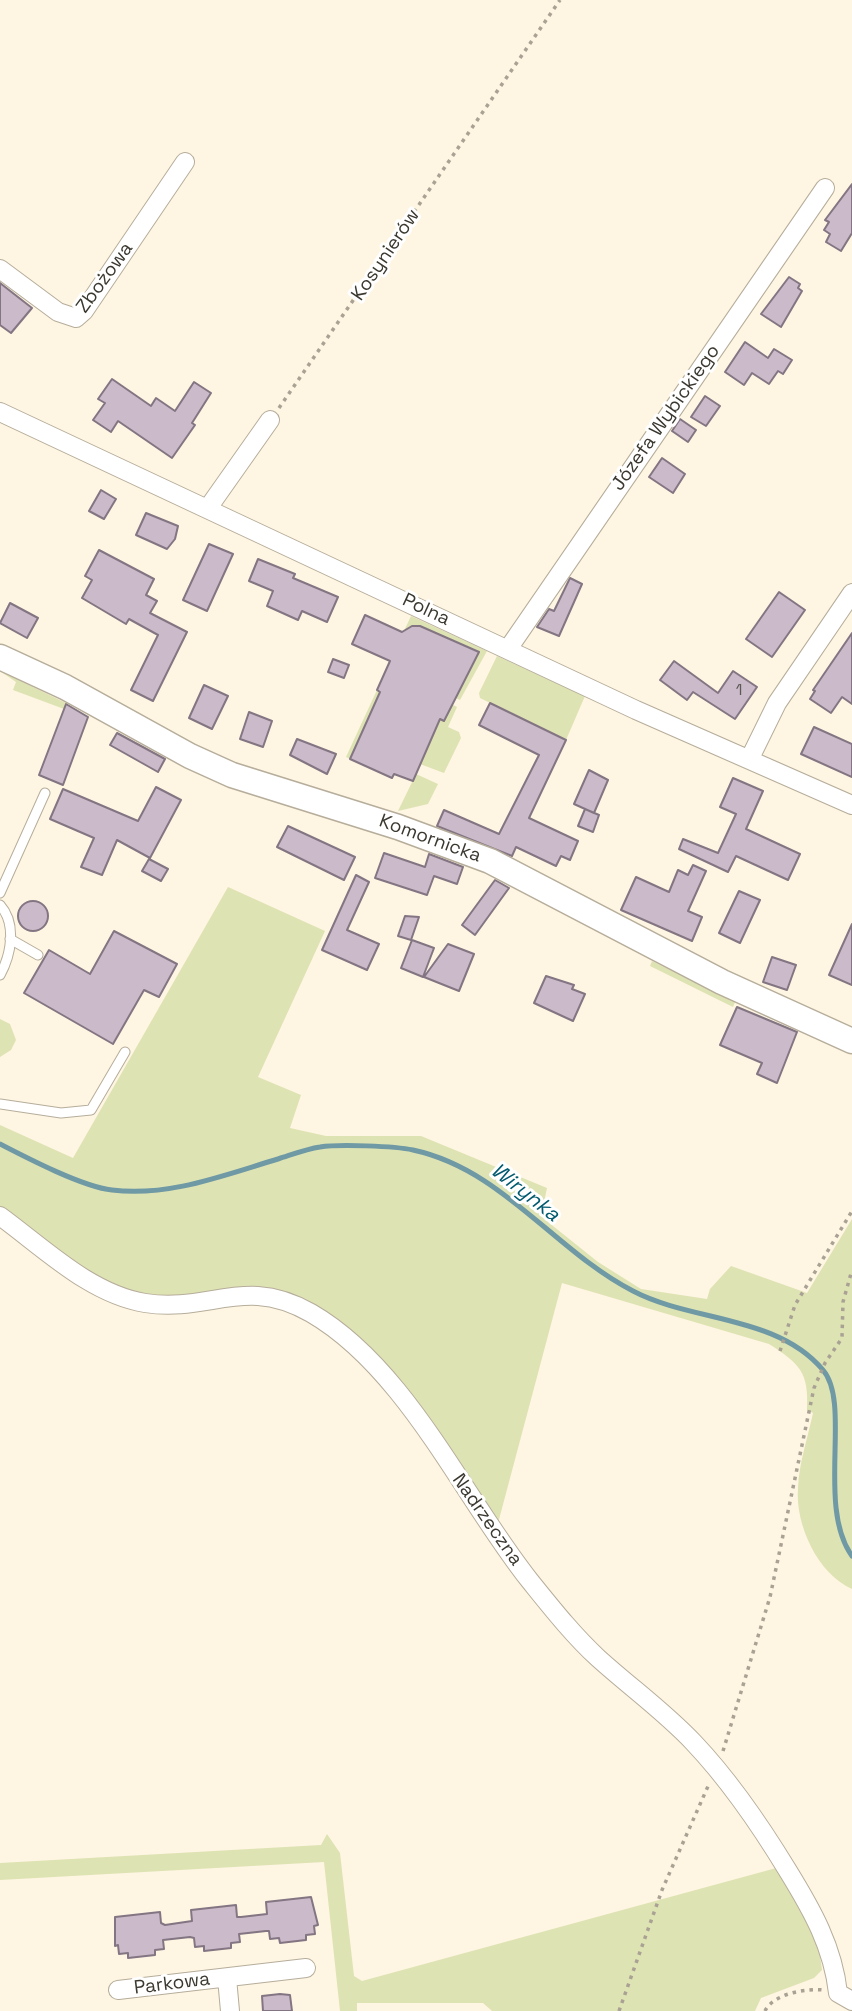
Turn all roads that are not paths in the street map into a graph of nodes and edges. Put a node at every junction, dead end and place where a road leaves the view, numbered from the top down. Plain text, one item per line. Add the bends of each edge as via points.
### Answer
1 (185, 162) dead end
2 (825, 188) dead end
3 (0, 269) edge
4 (0, 412) edge
5 (270, 420) road end
6 (208, 508) junction
7 (852, 593) edge
8 (508, 649) junction
9 (0, 657) edge
10 (750, 758) junction
11 (45, 793) dead end
12 (852, 805) edge
13 (0, 893) edge
14 (0, 905) edge
15 (10, 939) junction
16 (38, 955) dead end
17 (0, 975) edge
18 (852, 1041) edge
19 (125, 1052) dead end
20 (0, 1104) edge
21 (0, 1216) edge
22 (306, 1968) dead end
23 (227, 1978) junction
24 (118, 1990) dead end
25 (845, 1997) edge
26 (230, 2011) edge

1 - 3 street, Zbożowa via 76,318 58,312
2 - 8 street, Józefa Wybickiego
4 - 6 street, Polna
5 - 6 street
6 - 8 street, Polna
7 - 10 street via 777,704
8 - 10 street, Polna
9 - 18 street, Komornicka via 221,770 411,831 497,864 722,982
10 - 12 street, Polna
11 - 13 lane
14 - 15 lane
15 - 16 lane
15 - 17 lane
19 - 20 lane via 91,1110 61,1113
21 - 25 street, Nadrzeczna via 85,1278 123,1298 183,1305 228,1295 267,1296 329,1325 424,1426 506,1548 565,1624 718,1769 761,1827 812,1910
22 - 23 street, Parkowa
23 - 24 street, Parkowa
23 - 26 street, Parkowa

